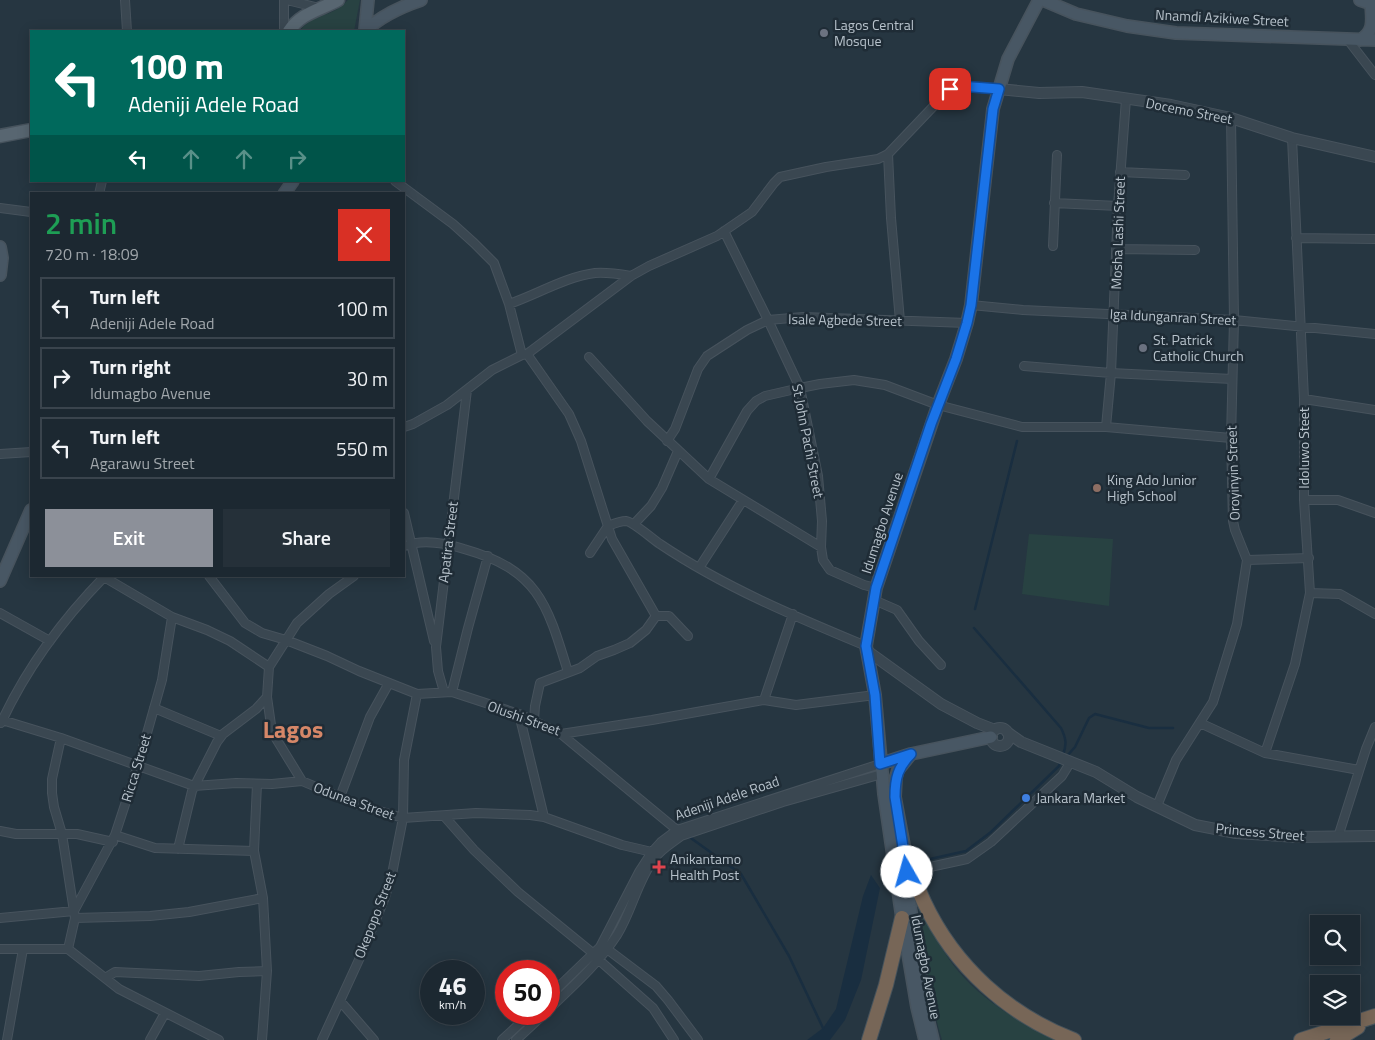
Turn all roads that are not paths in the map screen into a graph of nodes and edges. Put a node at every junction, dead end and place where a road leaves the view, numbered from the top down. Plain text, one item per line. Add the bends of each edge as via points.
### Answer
1 (125, 0) edge
2 (285, 0) edge
3 (338, 0) edge
4 (368, 0) edge
5 (422, 0) edge
6 (1041, 0) edge
7 (1369, 3) edge
8 (319, 8) junction
9 (127, 30) edge
10 (284, 30) edge
11 (290, 30) edge
12 (365, 30) edge
13 (366, 30) edge
14 (1354, 40) junction
15 (1375, 40) edge
16 (1375, 76) edge
17 (999, 89) junction
18 (1126, 99) junction
19 (1231, 118) junction
20 (30, 130) edge
21 (0, 136) edge
22 (1292, 138) junction
23 (888, 154) junction
24 (1057, 155) dead end
25 (1375, 157) edge
26 (1120, 172) junction
27 (1185, 175) dead end
28 (396, 182) edge
29 (1054, 203) junction
30 (1118, 206) junction
31 (0, 208) edge
32 (30, 212) edge
33 (724, 232) junction
34 (1296, 238) junction
35 (1375, 239) edge
36 (1053, 246) dead end
37 (0, 247) edge
38 (1117, 248) junction
39 (1195, 250) dead end
40 (0, 274) edge
41 (631, 276) junction
42 (510, 304) junction
43 (971, 305) junction
44 (1114, 313) junction
45 (768, 320) junction
46 (1234, 320) junction
47 (900, 321) junction
48 (967, 323) junction
49 (1301, 325) junction
50 (1375, 334) edge
51 (525, 354) junction
52 (589, 357) dead end
53 (1024, 366) dead end
54 (1111, 373) junction
55 (1232, 379) junction
56 (800, 388) junction
57 (467, 390) junction
58 (1304, 399) junction
59 (938, 405) junction
60 (1375, 410) edge
61 (405, 427) edge
62 (1106, 427) junction
63 (1231, 438) junction
64 (666, 441) junction
65 (678, 451) junction
66 (30, 452) edge
67 (0, 454) edge
68 (709, 479) junction
69 (743, 500) junction
70 (1304, 500) junction
71 (1374, 510) edge
72 (30, 512) edge
73 (405, 523) edge
74 (634, 524) junction
75 (608, 526) junction
76 (407, 544) edge
77 (448, 545) junction
78 (821, 548) junction
79 (590, 553) dead end
80 (488, 556) junction
81 (1308, 558) junction
82 (1248, 560) junction
83 (699, 568) junction
84 (104, 577) edge
85 (210, 577) edge
86 (353, 577) edge
87 (0, 581) edge
88 (876, 588) junction
89 (1310, 593) junction
90 (874, 600) junction
91 (0, 613) edge
92 (793, 614) junction
93 (1375, 614) edge
94 (656, 616) junction
95 (172, 617) junction
96 (688, 636) dead end
97 (286, 640) junction
98 (50, 641) junction
99 (436, 647) junction
100 (866, 648) junction
101 (941, 666) dead end
102 (269, 667) junction
103 (568, 672) junction
104 (389, 684) junction
105 (448, 692) junction
106 (417, 694) junction
107 (875, 695) junction
108 (267, 697) junction
109 (764, 700) junction
110 (154, 708) junction
111 (519, 714) junction
112 (534, 720) junction
113 (1, 722) edge
114 (1200, 723) junction
115 (1375, 727) edge
116 (1007, 732) junction
117 (561, 734) junction
118 (993, 734) junction
119 (221, 736) junction
120 (61, 738) junction
121 (1021, 742) junction
122 (1005, 744) junction
123 (1265, 752) junction
124 (911, 754) junction
125 (1070, 763) junction
126 (138, 765) junction
127 (881, 769) junction
128 (1359, 770) junction
129 (302, 782) junction
130 (257, 784) junction
131 (194, 786) junction
132 (340, 797) junction
133 (1157, 806) junction
134 (444, 816) junction
135 (544, 817) junction
136 (403, 818) junction
137 (677, 830) junction
138 (0, 831) edge
139 (62, 834) junction
140 (1375, 836) edge
141 (1338, 837) junction
142 (114, 838) junction
143 (178, 850) junction
144 (254, 851) junction
145 (652, 852) junction
146 (906, 856) junction
147 (930, 866) dead end
148 (263, 898) junction
149 (75, 914) junction
150 (0, 918) edge
151 (902, 918) junction
152 (0, 949) edge
153 (23, 949) junction
154 (68, 949) junction
155 (607, 949) junction
156 (597, 957) junction
157 (267, 971) junction
158 (105, 978) junction
159 (560, 987) edge
160 (560, 997) edge
161 (341, 1002) junction
162 (165, 1013) junction
163 (1375, 1016) edge
164 (532, 1025) edge
165 (516, 1027) joint
166 (523, 1033) junction
167 (7, 1040) edge
168 (150, 1040) edge
169 (219, 1040) edge
170 (262, 1040) edge
171 (322, 1040) edge
172 (374, 1040) edge
173 (502, 1040) edge
174 (516, 1040) edge
175 (529, 1040) edge
176 (674, 1040) edge
177 (698, 1040) edge
178 (869, 1040) edge
179 (925, 1040) edge
180 (934, 1040) edge
181 (1074, 1040) edge
182 (1301, 1040) edge
183 (1337, 1040) edge

1 - 9 street
2 - 8 street
2 - 10 street
3 - 8 main road
4 - 12 main road
5 - 13 main road via 385,16
6 - 14 main road, Nnamdi Azikiwe Street via 1076,14 1176,33
6 - 17 main road, Idumagbo Avenue via 1008,59
7 - 14 main road via 1372,27 1368,34
8 - 11 main road
14 - 15 main road, Nnamdi Azikiwe Street
14 - 16 street
17 - 18 street, Docemo Street via 1039,93 1082,92
17 - 23 street via 960,86 950,89
17 - 43 main road, Idumagbo Avenue via 993,109
18 - 19 street, Docemo Street
18 - 26 street, Mosha Lashi Street
19 - 22 street, Docemo Street
19 - 46 street, Oroyinyin Street
20 - 21 main road
22 - 25 street, Docemo Street
22 - 34 street, Idoluwo Steet
23 - 33 street via 878,159 826,166 780,177 752,212
23 - 47 street
24 - 29 street
26 - 27 street
26 - 30 street, Mosha Lashi Street
28 - 42 street via 474,242 494,263
29 - 30 street
29 - 36 street
30 - 38 street, Mosha Lashi Street
31 - 32 street
33 - 41 street
33 - 45 street, St John Pachi Street
34 - 35 street
34 - 49 street, Idoluwo Steet
37 - 40 main road
38 - 39 street
38 - 44 street, Mosha Lashi Street
41 - 42 street via 595,274
41 - 51 street
42 - 51 street
43 - 44 street, Iga Idunganran Street
43 - 48 main road, Idumagbo Avenue
44 - 46 street, Iga Idunganran Street
44 - 54 street, Mosha Lashi Street
45 - 47 street, Isale Agbede Street via 803,317
45 - 56 street, St John Pachi Street
45 - 64 street, Isale Agbede Street via 707,356 698,369 672,436
46 - 49 street, Iga Idunganran Street
46 - 55 street, Oroyinyin Street
47 - 48 street, Isale Agbede Street
48 - 59 main road, Idumagbo Avenue
49 - 50 street, Iga Idunganran Street
49 - 58 street, Idoluwo Steet
51 - 57 street via 492,370
51 - 75 street via 569,414
52 - 64 street
53 - 54 street
54 - 55 street
54 - 62 street, Mosha Lashi Street
55 - 63 street, Oroyinyin Street
56 - 59 street via 854,380 886,385
56 - 68 street via 756,401 747,411
56 - 78 street, St John Pachi Street via 818,476
57 - 61 street via 447,405
57 - 77 street, Apatira Street
58 - 60 street
58 - 70 street, Idoluwo Steet
59 - 62 street via 1022,427
59 - 88 main road, Idumagbo Avenue
62 - 63 street
63 - 82 street, Oroyinyin Street via 1233,521
64 - 65 street
65 - 68 street
65 - 74 street via 662,488
66 - 67 street
68 - 69 street
69 - 78 street
69 - 83 street
70 - 71 street via 1338,500
70 - 81 street, Idoluwo Steet
72 - 87 main road
73 - 76 street
74 - 75 street via 627,521
74 - 83 street
75 - 79 street
75 - 94 street via 612,539
76 - 77 street via 431,542
76 - 99 street
77 - 80 street
77 - 99 street, Apatira Street
78 - 88 street via 830,570
80 - 103 street via 515,571 545,605
80 - 105 street
81 - 82 street
81 - 89 street, Idoluwo Steet
82 - 114 street via 1237,624 1213,702
83 - 92 street
84 - 95 street
84 - 98 street
85 - 97 street, Olushi Street via 245,623 262,634
86 - 97 street via 297,624
88 - 90 main road, Idumagbo Avenue
89 - 93 street via 1340,594
89 - 123 street, Idoluwo Steet via 1295,664
90 - 100 main road, Idumagbo Avenue
90 - 101 street via 897,610
91 - 98 street
92 - 100 street
92 - 109 street
94 - 96 street via 669,616
94 - 103 street via 646,630 630,642
95 - 102 street via 230,641
95 - 110 street, Ricca Street
97 - 102 street
97 - 104 street, Olushi Street
98 - 113 street via 22,680
99 - 105 street, Apatira Street via 438,671
100 - 107 main road, Idumagbo Avenue
100 - 118 street via 941,704
102 - 108 street
103 - 112 street via 540,683
104 - 106 street, Olushi Street
104 - 132 street via 370,717
105 - 106 street, Olushi Street
105 - 111 street, Olushi Street
106 - 136 street, Okepopo Street via 404,760
107 - 109 street, Olushi Street via 796,705
107 - 127 main road, Idumagbo Avenue
108 - 119 street
108 - 129 street via 272,732
109 - 117 street, Olushi Street
110 - 119 street
110 - 126 street, Ricca Street
111 - 112 street, Olushi Street
111 - 135 street
112 - 117 street, Olushi Street
113 - 120 street, Odunea Street
114 - 123 street
114 - 133 street via 1176,760
115 - 128 street
116 - 118 street via 999,728
116 - 121 street, Princess Street
116 - 122 street via 1009,736
117 - 137 street
118 - 122 street via 992,741 998,746
118 - 124 main road, Adeniji Adele Road
119 - 131 street
120 - 126 street, Odunea Street
120 - 139 street via 52,792
121 - 122 street, Princess Street
121 - 125 street, Princess Street
123 - 128 street
124 - 127 main road, Adeniji Adele Road
124 - 146 main road, Idumagbo Avenue via 898,770 895,785
125 - 133 street, Princess Street via 1096,772
125 - 147 street via 1062,776 991,842 967,859
126 - 131 street, Odunea Street
126 - 142 street, Ricca Street
127 - 137 street, Adeniji Adele Road
127 - 151 main road, Idumagbo Avenue
127 - 155 street, Adeniji Adele Road via 681,836 655,858
128 - 141 street
129 - 130 street, Odunea Street
129 - 132 street, Odunea Street
130 - 131 street, Odunea Street
130 - 144 street
131 - 143 street
132 - 136 street, Odunea Street
133 - 141 street, Princess Street via 1195,825 1236,833
134 - 135 street, Odunea Street via 530,814
134 - 136 street, Odunea Street
134 - 156 street via 518,892
135 - 145 street, Odunea Street via 622,845
136 - 161 street, Okepopo Street via 385,897
137 - 145 street, Adeniji Adele Road
138 - 139 street
139 - 142 street
139 - 149 street
140 - 141 street
142 - 143 street
142 - 149 street, Ricca Street
143 - 144 street
144 - 148 street
145 - 156 street, Adeniji Adele Road
146 - 180 main road, Idumagbo Avenue via 910,906 926,1011
146 - 181 highway via 924,902 955,955 989,990 1010,1006 1036,1023
148 - 149 street via 150,916
148 - 157 street
149 - 150 street
149 - 154 street
151 - 178 highway
151 - 179 main road, Idumagbo Avenue
152 - 153 street
153 - 154 street
153 - 167 street
154 - 158 street
155 - 156 street, Adeniji Adele Road
155 - 177 street via 656,986
156 - 159 street, Adeniji Adele Road
156 - 160 street, Adeniji Adele Road
156 - 176 street via 653,1008
157 - 158 street via 199,976 115,972
157 - 170 street
158 - 162 street
161 - 171 street, Okepopo Street
161 - 172 street
162 - 168 street
162 - 169 street
163 - 182 highway
163 - 183 highway
164 - 166 street
165 - 166 street
165 - 173 street
166 - 174 street
166 - 175 street

